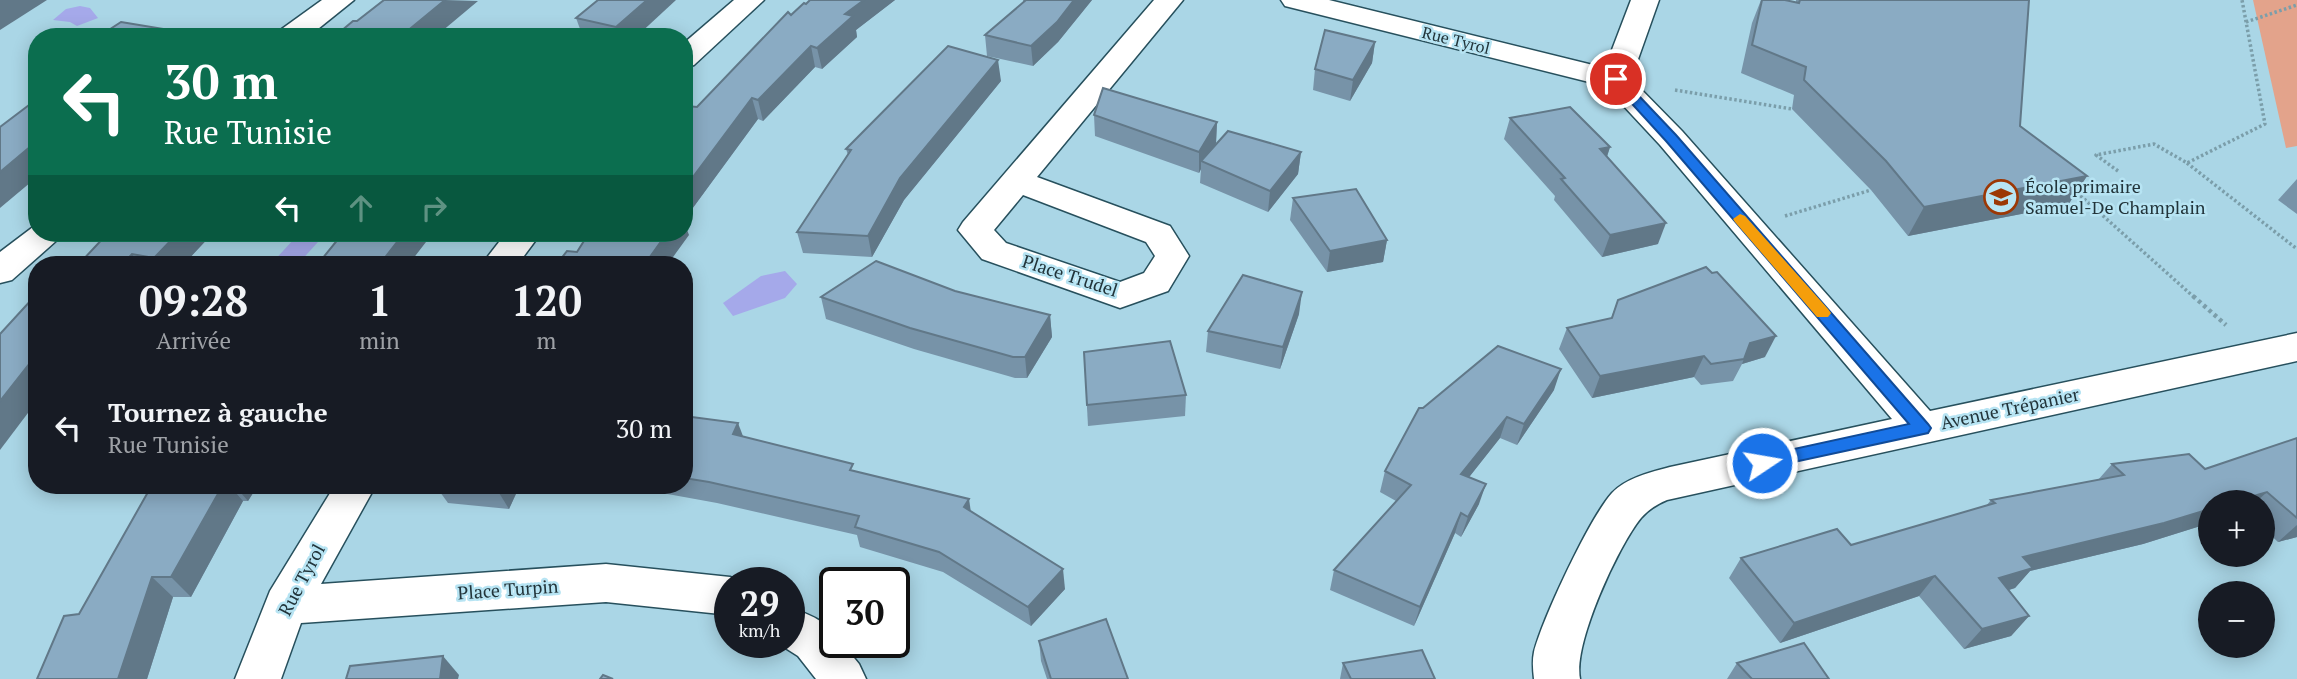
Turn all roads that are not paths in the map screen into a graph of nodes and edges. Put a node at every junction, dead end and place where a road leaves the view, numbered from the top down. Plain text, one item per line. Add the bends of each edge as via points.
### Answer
1 (340, 0) edge
2 (750, 0) edge
3 (1168, 0) edge
4 (1295, 0) edge
5 (1645, 0) edge
6 (301, 28) edge
7 (693, 51) edge
8 (1616, 79) junction
9 (1017, 181) junction
10 (34, 242) edge
11 (517, 242) edge
12 (505, 256) edge
13 (0, 271) edge
14 (2297, 347) edge
15 (1922, 428) junction
16 (351, 494) edge
17 (714, 594) edge
18 (286, 605) junction
19 (805, 637) edge
20 (258, 679) edge
21 (843, 679) edge
22 (1557, 679) edge

1 - 6 street
2 - 7 street
3 - 9 street, Place Trudel
4 - 8 street, Rue Tyrol
5 - 8 street
8 - 15 street
9 - 9 street, Place Trudel via 975,230 995,251 1120,295 1156,282 1172,256 1158,234
10 - 13 street
11 - 12 street
14 - 15 street, Avenue Trépanier
15 - 22 street, Avenue Trépanier via 1686,479 1641,494 1618,517 1565,631 1555,667
16 - 18 street, Rue Tyrol
17 - 18 street, Place Turpin via 606,583
18 - 20 street, Rue Tyrol
19 - 21 street

